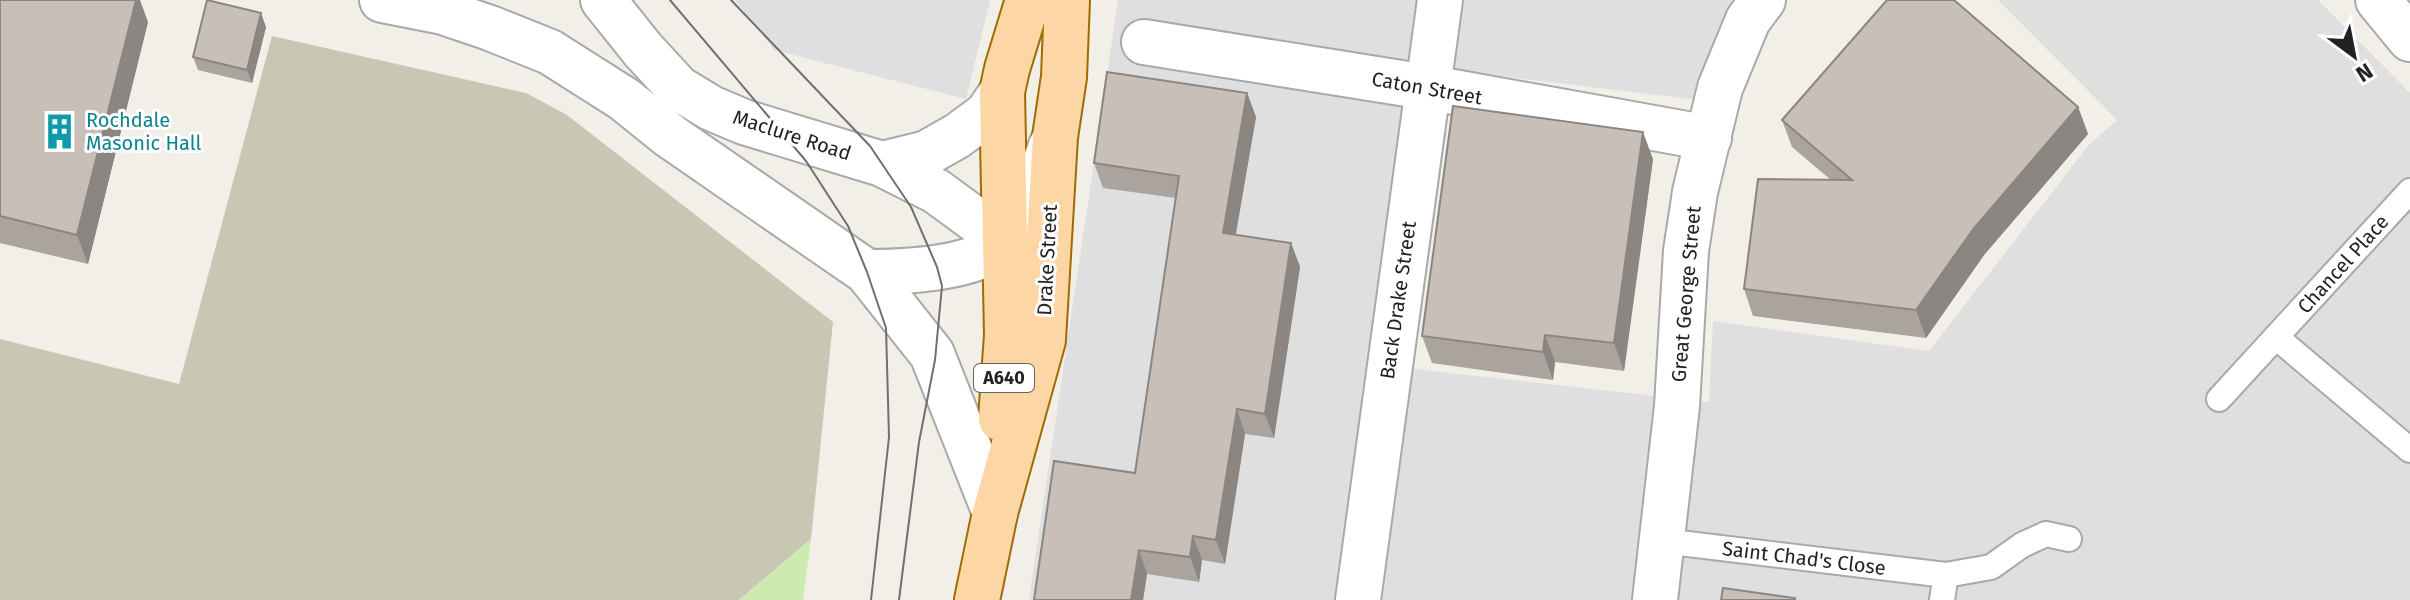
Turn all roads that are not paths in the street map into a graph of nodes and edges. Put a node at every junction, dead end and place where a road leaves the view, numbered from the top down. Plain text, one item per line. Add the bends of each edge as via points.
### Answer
1 (382, 0) edge
2 (603, 0) edge
3 (1028, 0) edge
4 (1067, 0) edge
5 (1440, 0) edge
6 (1763, 0) edge
7 (2378, 0) edge
8 (447, 8) edge
9 (2410, 39) edge
10 (1144, 42) dead end
11 (1426, 87) junction
12 (1002, 92) junction
13 (1055, 137) junction
14 (1709, 138) junction
15 (882, 164) junction
16 (2410, 191) edge
17 (1007, 243) junction
18 (867, 272) junction
19 (2276, 337) junction
20 (1043, 340) junction
21 (2219, 399) dead end
22 (2410, 450) edge
23 (995, 513) junction
24 (2069, 539) dead end
25 (1663, 541) junction
26 (1946, 575) junction
27 (977, 600) edge
28 (1358, 600) edge
29 (1655, 600) edge
30 (1942, 600) edge

1 - 8 street
2 - 15 street, Maclure Road via 678,88 711,108
3 - 12 main road, Drake Street / A640
4 - 13 main road, Drake Street / A640
5 - 11 street, Back Drake Street
6 - 14 street, Great George Street via 1748,20 1720,88
7 - 9 street
8 - 18 street via 570,64
10 - 11 street, Caton Street
11 - 14 street, Caton Street
11 - 28 street, Back Drake Street
12 - 15 street via 987,114 957,136 927,153
12 - 17 main road, Drake Street / A640
13 - 17 street
13 - 20 main road, Drake Street / A640
14 - 25 street, Great George Street via 1686,251
15 - 17 street, Maclure Road via 936,191
16 - 19 lane, Chancel Place
17 - 18 street via 968,262
17 - 20 street
17 - 23 main road, Drake Street / A640 via 1007,335
18 - 23 street via 932,354
19 - 21 lane, Chancel Place
19 - 22 lane
20 - 23 main road, Drake Street / A640
23 - 27 main road, Drake Street / A640
24 - 26 lane, Saint Chad's Close via 2046,534 1991,567
25 - 26 lane, Saint Chad's Close
25 - 29 street, Great George Street
26 - 30 lane

